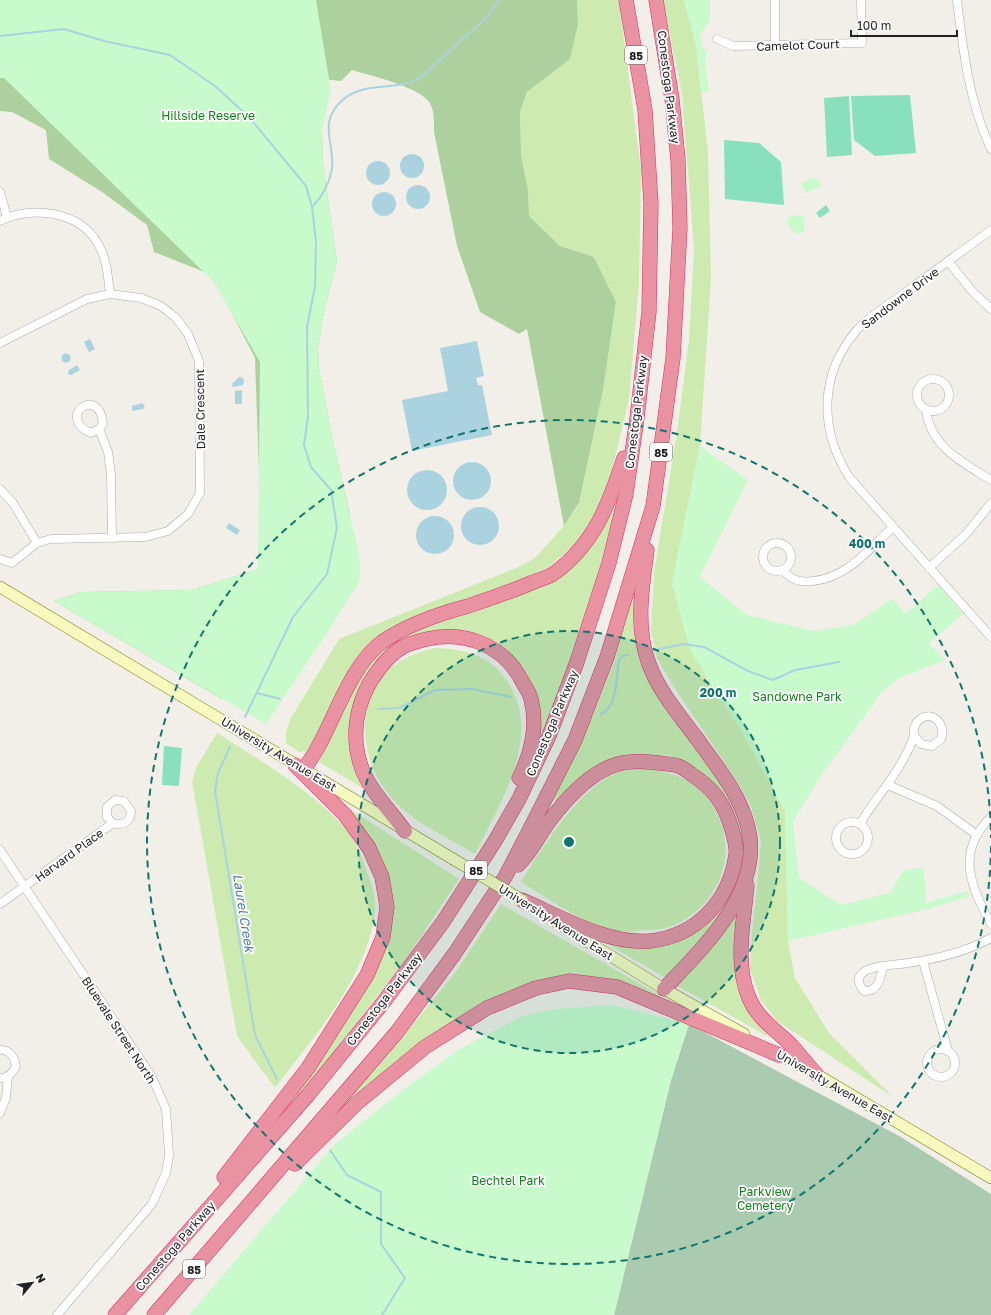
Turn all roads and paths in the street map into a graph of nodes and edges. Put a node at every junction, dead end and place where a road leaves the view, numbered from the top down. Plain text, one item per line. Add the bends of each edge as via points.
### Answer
1 (626, 0) edge
2 (656, 0) edge
3 (775, 0) edge
4 (861, 0) edge
5 (957, 0) edge
6 (717, 39) dead end
7 (775, 46) junction
8 (991, 149) edge
9 (0, 192) edge
10 (4, 219) edge
11 (991, 230) edge
12 (948, 261) junction
13 (110, 294) junction
14 (991, 309) edge
15 (0, 343) edge
16 (926, 409) dead end
17 (637, 418) junction
18 (99, 429) dead end
19 (991, 480) edge
20 (0, 489) edge
21 (991, 503) edge
22 (653, 506) junction
23 (893, 527) junction
24 (112, 538) junction
25 (37, 543) junction
26 (0, 559) edge
27 (930, 568) junction
28 (783, 570) dead end
29 (0, 587) edge
30 (991, 637) edge
31 (914, 736) dead end
32 (299, 768) junction
33 (888, 785) junction
34 (991, 817) edge
35 (113, 823) dead end
36 (860, 824) junction
37 (405, 831) junction
38 (977, 835) junction
39 (495, 841) junction
40 (0, 850) edge
41 (505, 877) junction
42 (748, 877) junction
43 (26, 887) junction
44 (522, 900) junction
45 (0, 904) edge
46 (991, 924) edge
47 (991, 938) edge
48 (923, 961) junction
49 (883, 967) dead end
50 (664, 989) junction
51 (0, 1050) edge
52 (948, 1051) dead end
53 (779, 1055) junction
54 (816, 1074) junction
55 (4, 1077) edge
56 (0, 1113) edge
57 (991, 1178) edge
58 (234, 1222) junction
59 (174, 1246) junction
60 (57, 1315) edge
61 (115, 1315) edge
62 (154, 1315) edge

1 - 17 highway, Conestoga Parkway / 85 via 645,110 651,203 649,312
2 - 22 highway, Conestoga Parkway / 85 via 672,99 678,160 680,228 673,358
3 - 7 street
4 - 7 street, Camelot Court via 862,43
5 - 8 street via 969,81
6 - 7 street, Camelot Court via 733,46
9 - 10 street
10 - 13 street via 37,212 60,215 81,225 98,244 108,275
11 - 12 street, Sandowne Drive
12 - 14 street via 972,291
12 - 23 street, Sandowne Drive via 888,304 857,331 839,357 830,385 826,406 827,424 839,461 849,477
13 - 15 street, Dale Crescent via 87,299
13 - 24 street, Dale Crescent via 141,298 161,306 176,318 188,334 199,360 200,438 200,493 188,514 168,531 145,537
16 - 19 street via 928,423 935,438 954,457
17 - 32 highway via 611,500 576,556 551,575 490,599 442,613 404,629 381,643 360,666 348,686 318,749
17 - 39 highway, Conestoga Parkway / 85 via 626,494 609,563 577,662 549,736 520,799
18 - 24 street via 108,452 111,474
20 - 25 street via 13,503
21 - 27 street via 968,533
22 - 41 highway, Conestoga Parkway / 85 via 607,657 575,740
22 - 42 highway via 640,596 640,627 649,664 667,697 733,791 748,827
23 - 27 street, Sandowne Drive
23 - 28 street via 851,567 823,580 803,582 790,578
24 - 25 street, Dale Crescent via 51,539
25 - 26 street, Dale Crescent via 12,563
27 - 30 street, Sandowne Drive
29 - 32 main road, University Avenue East
31 - 33 street
32 - 37 main road, University Avenue East
32 - 59 highway via 345,815 369,848 382,877 387,907 384,937 367,975 308,1068
33 - 36 street
33 - 38 street via 937,806
34 - 38 street
35 - 43 street, Harvard Place
36 - 36 street via 867,833 867,844 863,850 856,853 844,852 837,845 838,828 848,822
37 - 39 highway via 374,790 360,764 355,730 362,697 377,670 399,649 418,641 441,636 460,636 483,643 502,654 520,675 531,698 534,723 531,745
37 - 44 main road, University Avenue East, bridge
38 - 46 street via 971,850 971,880
39 - 59 highway, Conestoga Parkway / 85 via 443,922 382,1004 308,1095
40 - 43 street, Bluevale Street North
41 - 44 highway via 524,859 548,823 580,786 600,772 618,764 644,760 678,766 707,784 720,800 729,821 736,853 727,890 715,907 686,931 650,941 609,936
41 - 58 highway, Conestoga Parkway / 85 via 455,953 397,1032
42 - 50 highway via 724,921
42 - 54 highway via 741,970 749,999 768,1024 792,1046
43 - 45 street, Harvard Place
43 - 60 street, Bluevale Street North via 152,1077 166,1109 169,1155 166,1173 152,1204
44 - 50 main road, University Avenue East
47 - 48 street via 963,951
48 - 49 street
48 - 52 street
50 - 53 main road, University Avenue East
51 - 55 street via 7,1051 15,1059 14,1070
53 - 54 main road, University Avenue East
53 - 58 highway via 616,987 569,981 536,988 487,1008 425,1047 357,1103
54 - 57 main road, University Avenue East
55 - 56 street via 6,1098
58 - 62 highway, Conestoga Parkway / 85
59 - 61 highway, Conestoga Parkway / 85

